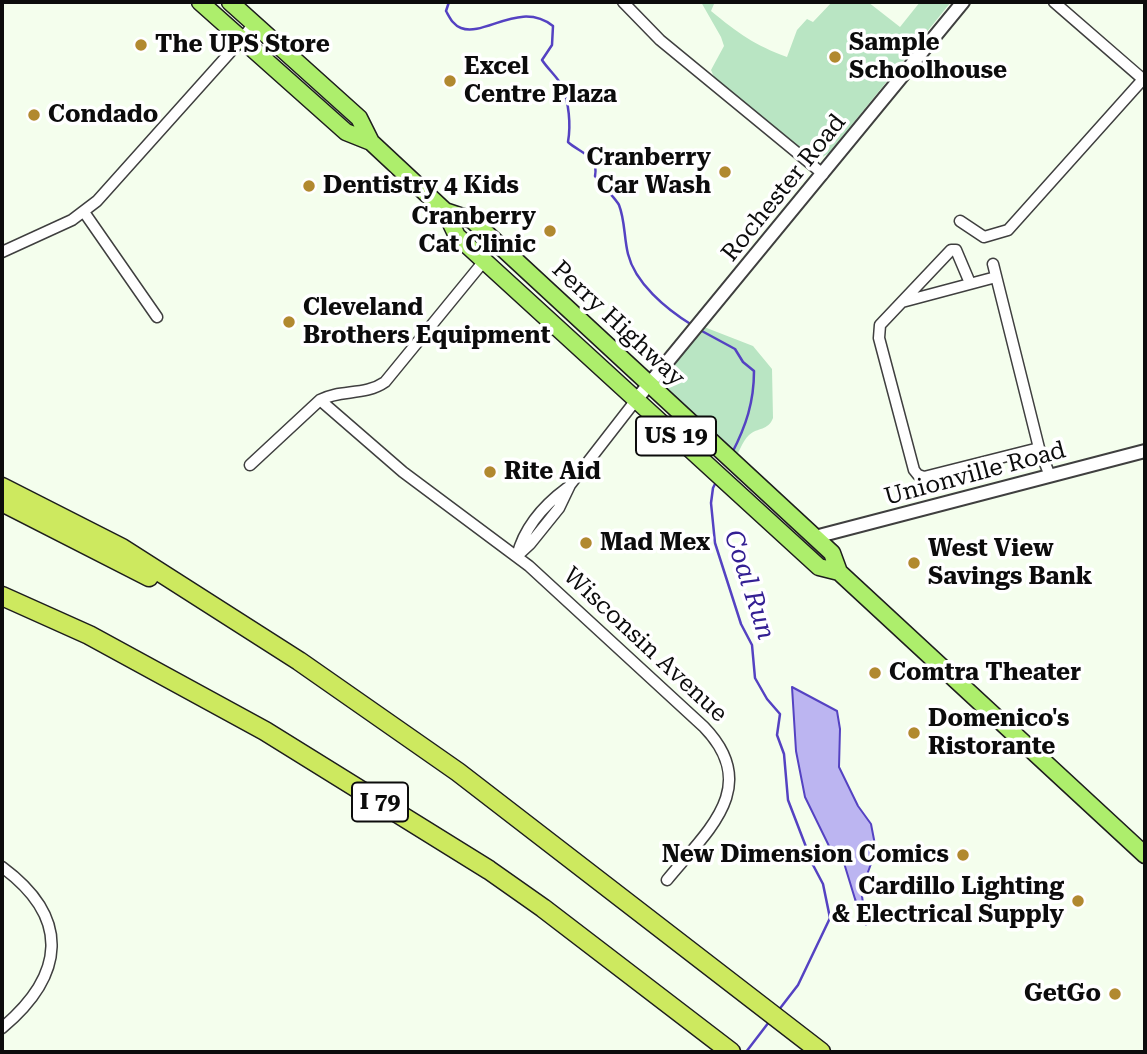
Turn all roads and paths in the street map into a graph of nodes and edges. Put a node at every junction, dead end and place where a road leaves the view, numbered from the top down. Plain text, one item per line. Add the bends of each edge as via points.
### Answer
1 (200, 2) edge
2 (230, 2) edge
3 (623, 2) edge
4 (963, 2) edge
5 (1054, 2) edge
6 (254, 23) junction
7 (243, 38) junction
8 (1145, 79) edge
9 (371, 142) junction
10 (823, 174) junction
11 (445, 211) junction
12 (84, 212) junction
13 (960, 221) dead end
14 (2, 252) edge
15 (484, 261) junction
16 (993, 264) dead end
17 (996, 277) junction
18 (970, 283) junction
19 (901, 302) junction
20 (157, 317) dead end
21 (650, 384) junction
22 (320, 400) junction
23 (636, 400) junction
24 (1039, 448) junction
25 (1145, 451) edge
26 (250, 465) dead end
27 (1050, 476) junction
28 (2, 487) edge
29 (2, 502) edge
30 (815, 537) junction
31 (517, 556) junction
32 (838, 572) junction
33 (2, 596) edge
34 (299, 661) junction
35 (1145, 855) edge
36 (2, 867) edge
37 (667, 880) dead end
38 (2, 1028) edge
39 (731, 1052) edge
40 (821, 1052) edge

1 - 7 main road, Perry Highway / US 19
2 - 6 main road, Perry Highway / US 19
3 - 10 street via 660,40
4 - 10 street, Rochester Road
5 - 8 street
6 - 7 street
6 - 9 main road, Perry Highway / US 19 via 359,118
7 - 9 main road, Perry Highway / US 19 via 346,132
7 - 12 street
8 - 13 street via 1009,230 984,237
9 - 11 main road, Perry Highway / US 19
10 - 21 street, Rochester Road
11 - 15 main road, Perry Highway / US 19 via 457,236
11 - 21 main road, Perry Highway / US 19 via 471,220
12 - 14 street
12 - 20 street
15 - 22 street via 384,382
15 - 23 main road, Perry Highway / US 19
16 - 17 street
17 - 18 street
17 - 24 street
18 - 19 street
18 - 19 street via 956,250 951,250
19 - 24 street via 879,332 918,475
21 - 23 street, Rochester Road
21 - 30 main road, Perry Highway / US 19
22 - 26 street
22 - 31 street, Wisconsin Avenue via 403,472
23 - 31 street via 570,485 551,500 522,537
23 - 32 main road, Perry Highway / US 19 via 819,567
24 - 27 street
25 - 27 street, Unionville Road
27 - 30 street, Unionville Road
28 - 34 highway via 122,548
29 - 34 highway
30 - 32 main road, Perry Highway / US 19 via 832,553
31 - 37 street, Wisconsin Avenue via 704,727 726,755 730,778 719,814
32 - 35 main road, Perry Highway / US 19
33 - 39 highway, I 79 via 89,635 265,731 465,856 544,908
34 - 40 highway via 458,772
36 - 38 street via 38,900 52,936 41,986

